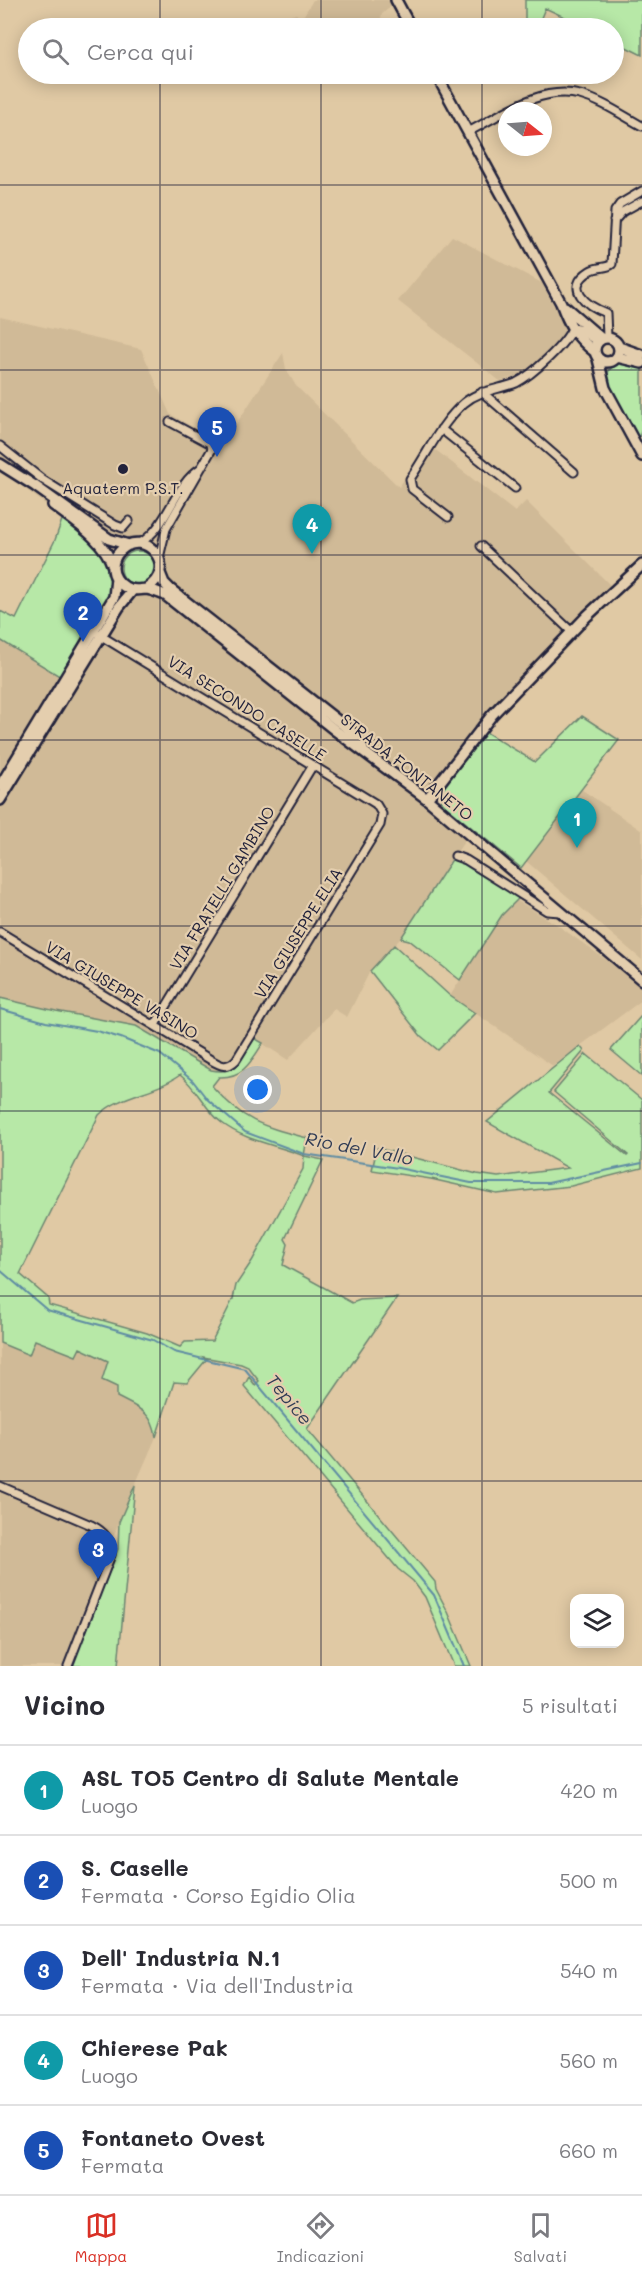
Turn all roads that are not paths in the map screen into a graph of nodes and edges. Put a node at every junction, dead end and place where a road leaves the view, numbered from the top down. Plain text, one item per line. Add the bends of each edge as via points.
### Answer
1 (396, 0) edge
2 (406, 18) edge
3 (442, 84) edge
4 (642, 126) edge
5 (468, 132) junction
6 (642, 190) edge
7 (642, 201) edge
8 (614, 221) junction
9 (561, 303) junction
10 (572, 328) junction
11 (600, 346) junction
12 (615, 355) junction
13 (642, 356) edge
14 (642, 363) edge
15 (601, 376) junction
16 (482, 392) junction
17 (170, 422) dead end
18 (441, 429) junction
19 (0, 446) edge
20 (642, 456) edge
21 (0, 464) edge
22 (203, 466) junction
23 (12, 472) junction
24 (574, 472) dead end
25 (515, 488) dead end
26 (448, 517) dead end
27 (129, 521) dead end
28 (140, 543) junction
29 (129, 545) junction
30 (481, 546) dead end
31 (159, 558) junction
32 (642, 565) edge
33 (113, 567) junction
34 (160, 573) junction
35 (116, 578) junction
36 (146, 589) junction
37 (132, 591) junction
38 (572, 632) junction
39 (98, 634) junction
40 (367, 755) junction
41 (313, 765) junction
42 (0, 786) edge
43 (427, 799) junction
44 (0, 800) edge
45 (382, 814) joint
46 (455, 856) dead end
47 (562, 912) junction
48 (0, 932) edge
49 (642, 980) edge
50 (154, 1026) junction
51 (231, 1065) joint
52 (0, 1486) edge
53 (68, 1666) edge

1 - 2 street
3 - 5 street
4 - 5 street via 597,101 555,93 509,110
5 - 9 street
6 - 8 street via 620,204
7 - 8 street
8 - 11 street via 612,264 591,271 578,286 580,296 592,308 606,313
9 - 10 street
9 - 11 street
10 - 11 street via 579,339
10 - 16 street via 569,337 530,373 517,382
11 - 12 street
11 - 12 street via 616,341
11 - 15 street
12 - 13 street
12 - 14 street
12 - 15 street
15 - 20 street
16 - 18 street via 466,401
16 - 24 street
17 - 22 street via 211,444 211,453
18 - 25 street
18 - 26 street via 410,478 412,489
19 - 27 street via 44,480 115,525 123,528
21 - 23 street
22 - 28 street via 191,474 156,531
22 - 31 street via 166,529
23 - 29 street via 109,539
23 - 33 street via 103,546
28 - 29 street
28 - 31 street via 152,548
29 - 33 street via 118,554
30 - 38 street
31 - 34 street
32 - 38 street
33 - 35 street
34 - 36 street via 158,580
34 - 40 street via 170,589 352,732
35 - 37 street
35 - 39 street via 114,597
36 - 37 street
36 - 40 street, STRADA FONTANETO via 165,595
37 - 39 street
38 - 43 street via 492,715
39 - 41 street, VIA SECONDO CASELLE
39 - 42 street
39 - 44 street
40 - 43 street, STRADA FONTANETO
41 - 45 street, VIA SECONDO CASELLE via 376,804
41 - 50 street, VIA FRATELLI GAMBINO
43 - 47 street, STRADA FONTANETO
45 - 51 street, VIA GIUSEPPE ELIA via 380,825
46 - 47 street via 547,911
47 - 49 street, STRADA FONTANETO
48 - 50 street, VIA GIUSEPPE VASINO
50 - 51 street, VIA GIUSEPPE VASINO via 223,1067
52 - 53 street via 104,1531 110,1543 111,1555

